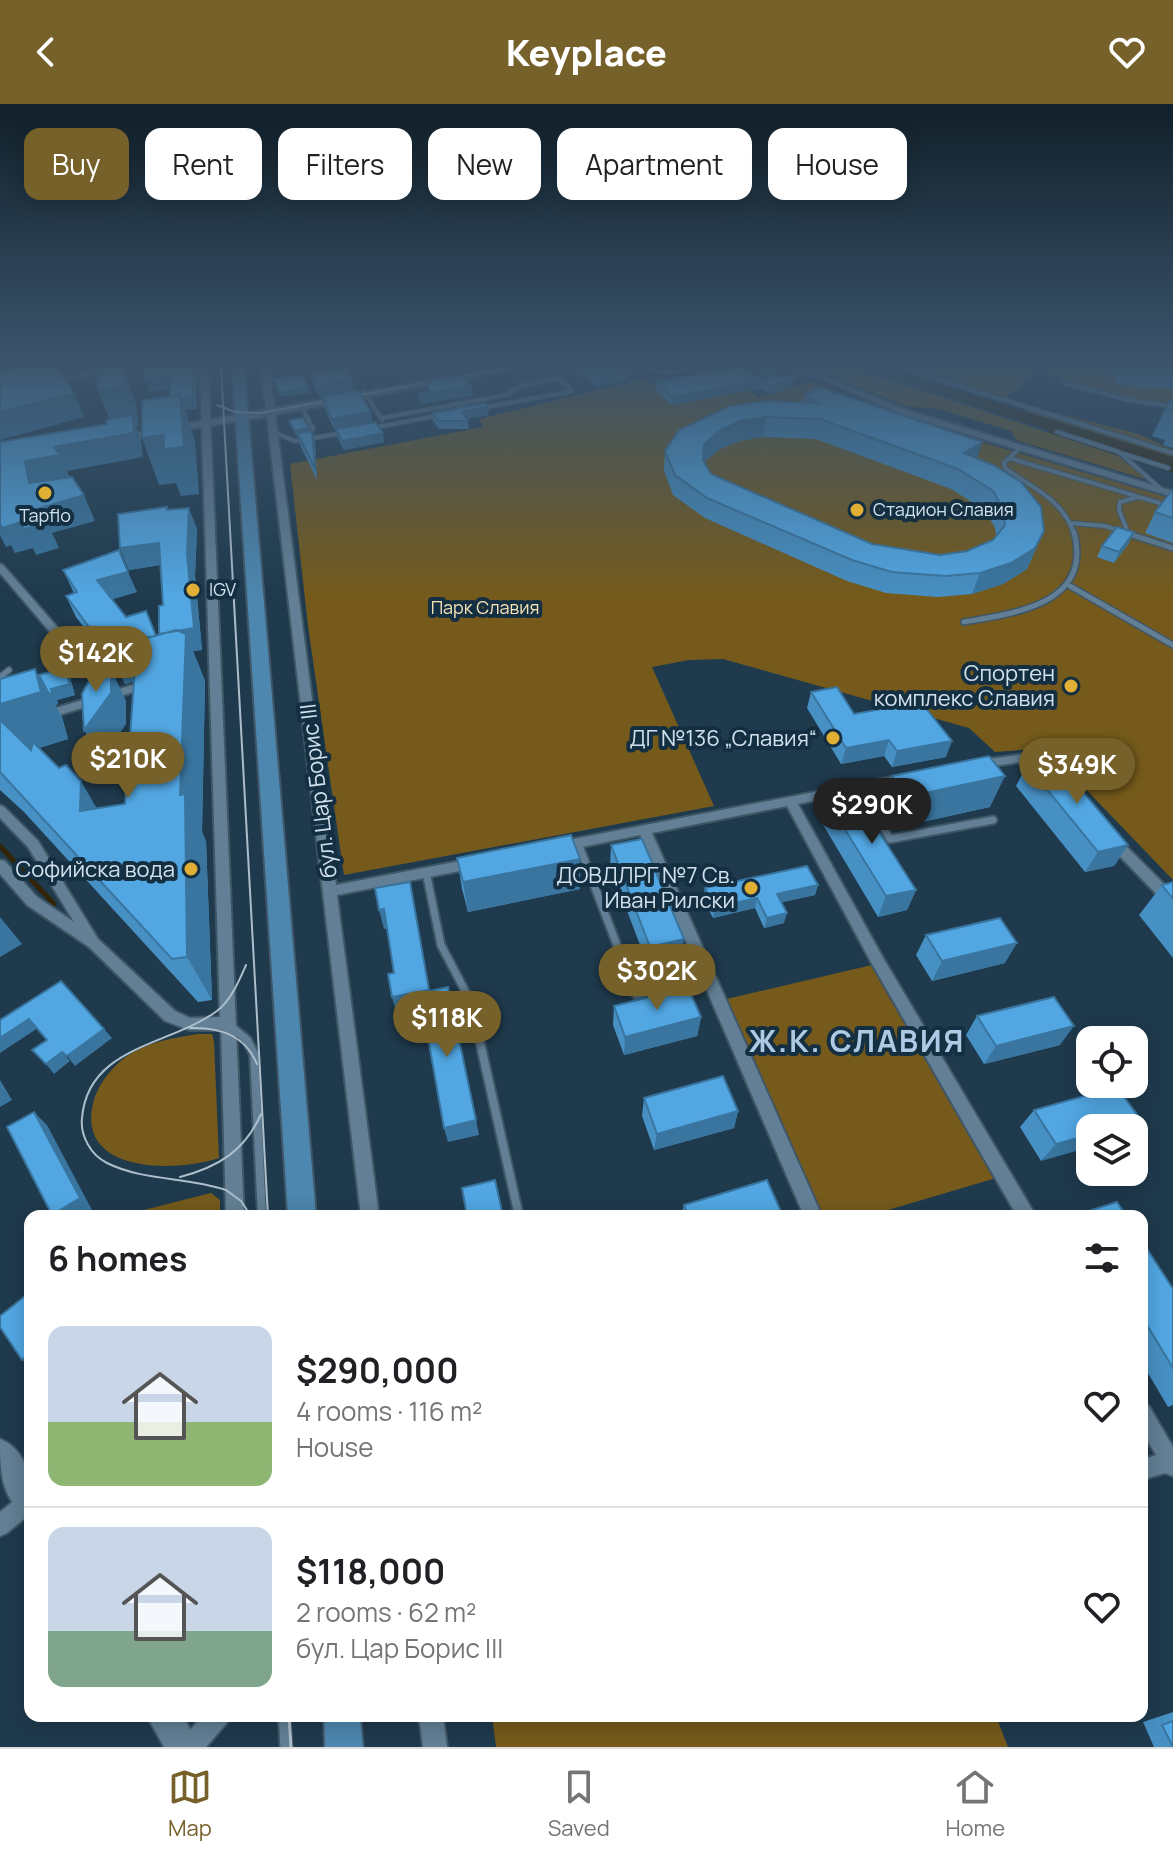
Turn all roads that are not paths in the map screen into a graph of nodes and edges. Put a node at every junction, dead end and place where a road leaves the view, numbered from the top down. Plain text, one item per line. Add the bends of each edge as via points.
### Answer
1 (207, 444) edge
2 (244, 444) edge
3 (274, 444) edge
4 (1006, 444) edge
5 (1093, 444) edge
6 (1143, 444) edge
7 (1020, 448) junction
8 (1119, 452) junction
9 (1173, 453) edge
10 (1009, 458) junction
11 (1168, 468) dead end
12 (1168, 493) edge
13 (1140, 497) junction
14 (1173, 507) edge
15 (1070, 523) junction
16 (1128, 533) junction
17 (1173, 548) edge
18 (0, 567) edge
19 (1070, 586) junction
20 (964, 622) dead end
21 (1173, 645) edge
22 (9, 670) dead end
23 (0, 677) edge
24 (168, 679) edge
25 (110, 696) junction
26 (24, 721) edge
27 (964, 767) edge
28 (921, 775) edge
29 (858, 787) junction
30 (1065, 790) edge
31 (790, 801) junction
32 (0, 810) edge
33 (993, 820) dead end
34 (1097, 824) edge
35 (644, 830) junction
36 (578, 843) junction
37 (544, 849) edge
38 (483, 861) edge
39 (0, 865) edge
40 (426, 872) junction
41 (330, 891) junction
42 (1173, 902) edge
43 (94, 943) junction
44 (707, 977) junction
45 (228, 1023) junction
46 (235, 1210) edge
47 (262, 1210) edge
48 (302, 1210) edge
49 (369, 1210) edge
50 (518, 1210) edge
51 (810, 1210) edge
52 (1023, 1210) edge
53 (1148, 1423) edge
54 (0, 1453) edge
55 (1172, 1462) edge
56 (1148, 1468) edge
57 (24, 1491) edge
58 (24, 1506) edge
59 (0, 1526) edge
60 (168, 1722) edge
61 (213, 1722) edge
62 (284, 1722) edge
63 (342, 1722) edge
64 (432, 1722) edge
65 (183, 1747) edge
66 (190, 1747) edge
67 (286, 1747) edge
68 (344, 1747) edge
69 (435, 1747) edge

1 - 45 street
2 - 48 main road, бул. Цар Борис III
3 - 41 street, бул. Цар Борис III
4 - 7 street
5 - 8 lane
6 - 9 lane
7 - 10 lane
7 - 12 street
8 - 11 lane
8 - 12 lane
10 - 13 lane
10 - 15 lane via 1005,468 1051,500
13 - 14 lane
13 - 16 lane via 1120,502
15 - 16 lane
15 - 19 lane via 1078,553
16 - 17 lane
18 - 25 street
19 - 20 lane via 1045,602
19 - 21 lane
22 - 23 lane
24 - 25 street
25 - 26 street
27 - 30 street via 1032,757
28 - 29 street
29 - 31 street
29 - 33 lane via 890,839
31 - 35 street
31 - 52 street
32 - 43 street via 33,844
34 - 42 street
35 - 36 street
35 - 44 street
36 - 37 street
36 - 44 lane via 636,995
38 - 40 street
39 - 43 street via 32,901
40 - 41 street
40 - 50 lane via 441,945 473,1007
41 - 49 street, бул. Цар Борис III
43 - 45 street via 170,1016 189,1024
44 - 51 street
45 - 46 street
45 - 47 lane via 254,1054
53 - 55 street
54 - 57 main road
55 - 56 street
58 - 59 street
60 - 65 main road
61 - 66 street
62 - 67 lane
63 - 68 main road
64 - 69 street

